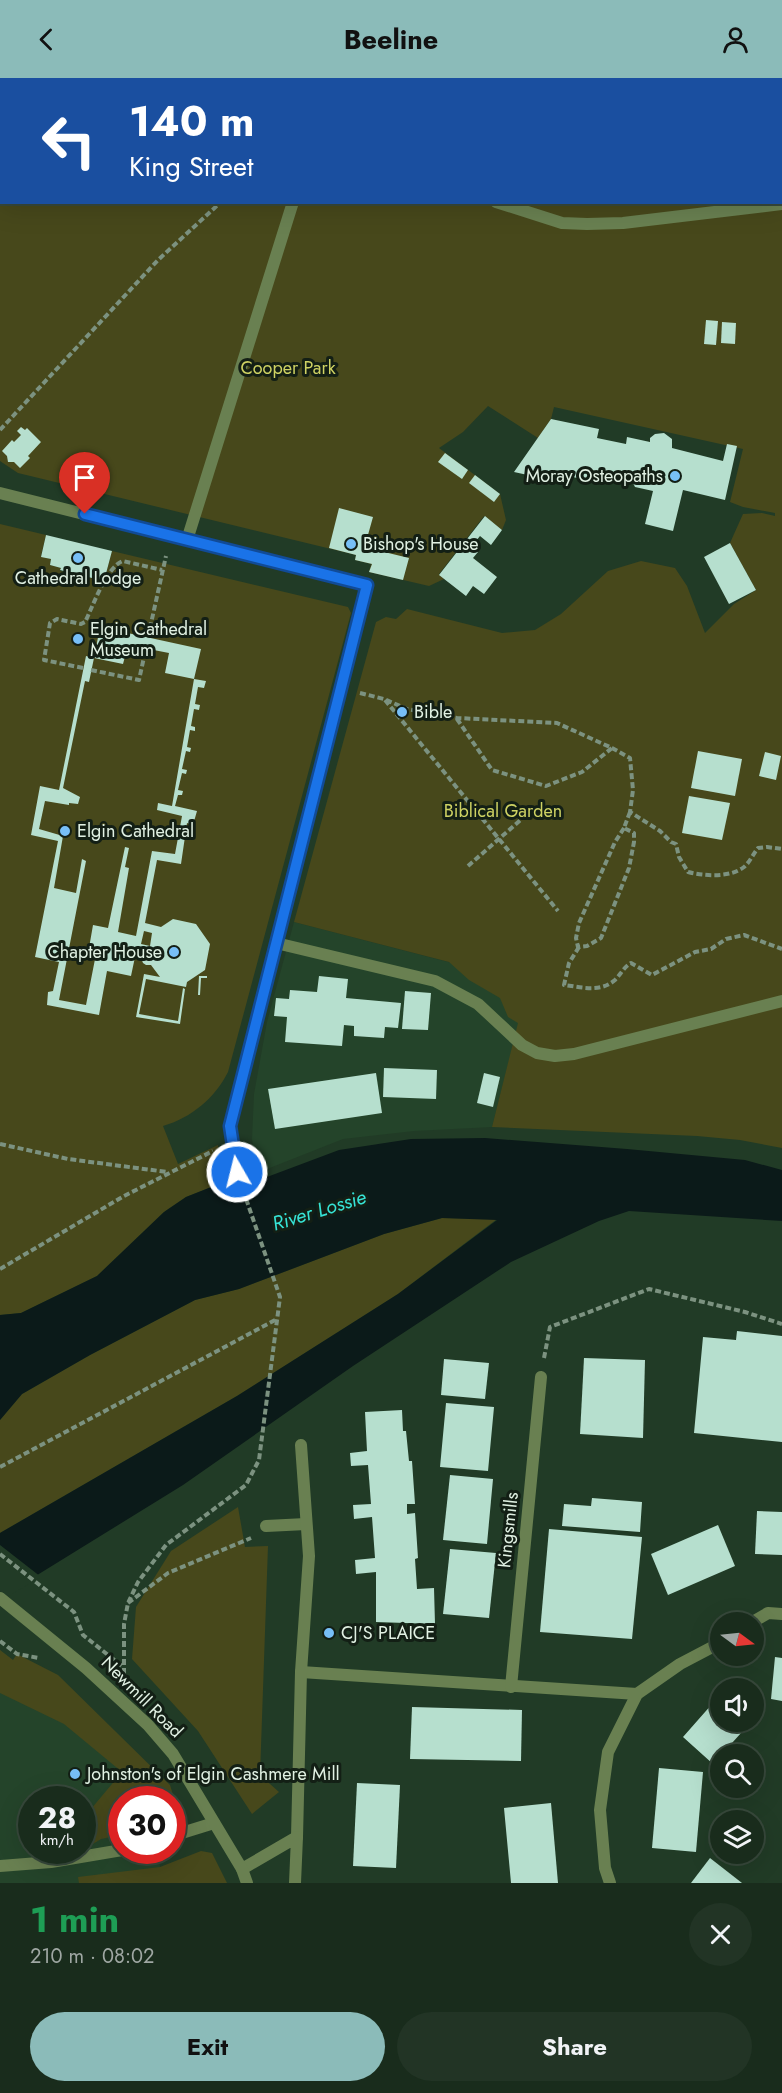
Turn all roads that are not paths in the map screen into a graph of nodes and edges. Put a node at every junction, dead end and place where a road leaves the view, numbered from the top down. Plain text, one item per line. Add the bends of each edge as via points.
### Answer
1 (292, 204) edge
2 (502, 204) edge
3 (782, 204) edge
4 (0, 493) edge
5 (187, 540) junction
6 (276, 943) junction
7 (782, 1002) edge
8 (237, 1172) road end
9 (541, 1377) road end
10 (301, 1445) dead end
11 (306, 1524) junction
12 (266, 1526) road end
13 (0, 1598) edge
14 (782, 1614) edge
15 (764, 1616) edge
16 (710, 1648) edge
17 (301, 1672) junction
18 (511, 1687) junction
19 (637, 1694) junction
20 (214, 1823) junction
21 (186, 1832) edge
22 (297, 1836) junction
23 (108, 1852) edge
24 (0, 1866) edge
25 (242, 1869) junction
26 (247, 1883) edge
27 (295, 1883) edge
28 (610, 1883) edge

1 - 5 street
2 - 3 street via 562,223 587,224
4 - 5 street
5 - 6 street via 367,585
6 - 7 street via 435,981 478,1004 522,1045 555,1056
6 - 8 street via 230,1126
9 - 18 street, Kingsmills
10 - 11 street
11 - 12 street
11 - 17 street via 309,1556
13 - 20 street, Newmill Road via 124,1702 173,1754
14 - 15 street
16 - 19 street
17 - 18 street
17 - 22 street
18 - 19 street
19 - 28 street via 608,1752 601,1798 605,1868
20 - 21 street
20 - 25 street, Newmill Road
22 - 25 street
22 - 27 street
23 - 24 street
25 - 26 street, Newmill Road

